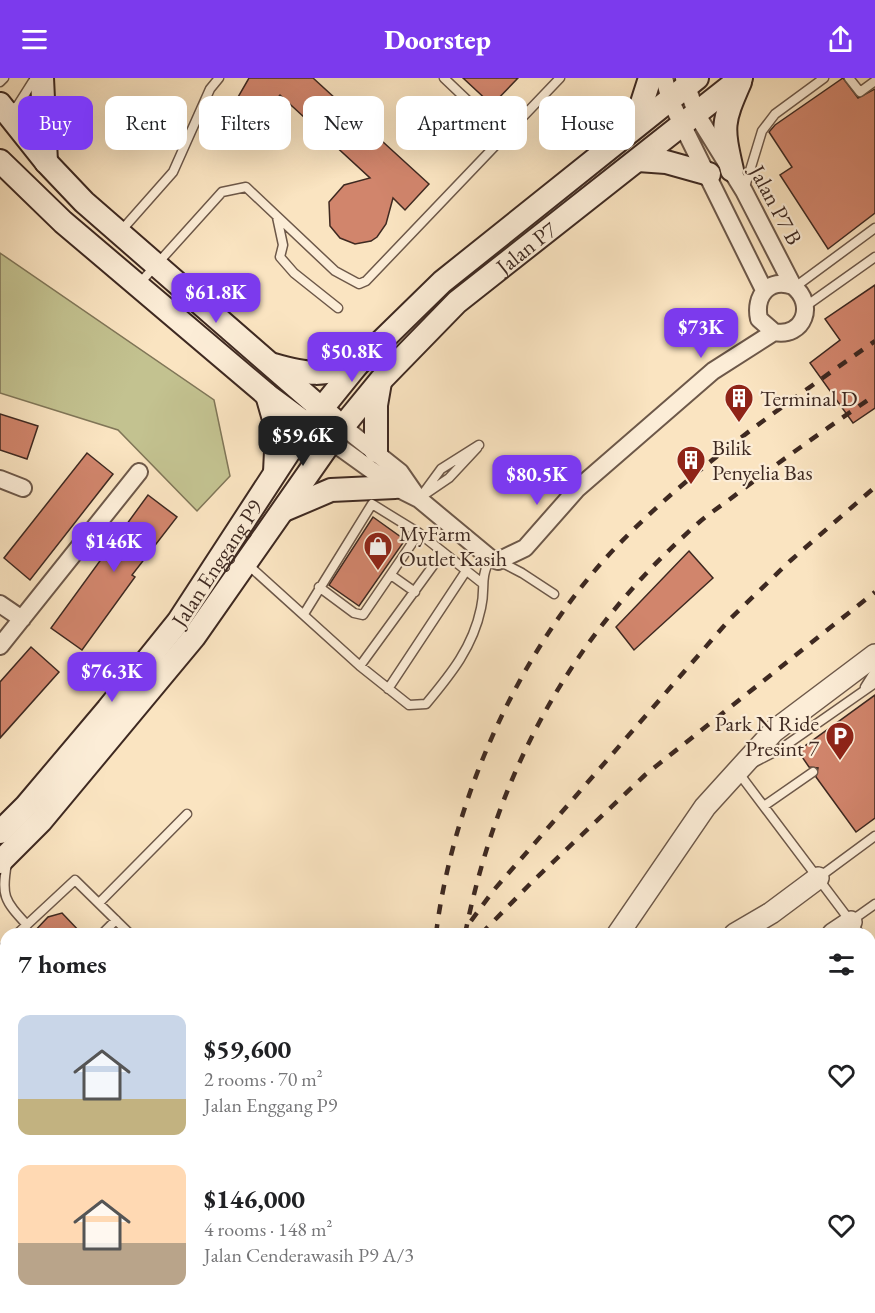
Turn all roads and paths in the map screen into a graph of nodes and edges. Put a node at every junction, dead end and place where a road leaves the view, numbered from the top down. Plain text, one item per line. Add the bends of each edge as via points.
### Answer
1 (4, 78) edge
2 (36, 78) edge
3 (42, 78) edge
4 (219, 78) edge
5 (444, 78) edge
6 (560, 78) edge
7 (650, 78) edge
8 (664, 78) edge
9 (742, 78) edge
10 (824, 78) edge
11 (849, 78) edge
12 (875, 81) edge
13 (0, 82) edge
14 (685, 86) edge
15 (463, 96) edge
16 (2, 112) edge
17 (527, 113) edge
18 (635, 116) edge
19 (690, 121) junction
20 (635, 127) edge
21 (492, 150) edge
22 (607, 150) edge
23 (638, 160) junction
24 (0, 161) edge
25 (46, 162) junction
26 (732, 170) junction
27 (709, 174) junction
28 (0, 183) edge
29 (744, 191) junction
30 (277, 216) junction
31 (63, 222) junction
32 (875, 228) edge
33 (120, 232) junction
34 (875, 257) edge
35 (158, 264) junction
36 (139, 284) junction
37 (794, 287) junction
38 (764, 291) junction
39 (806, 306) junction
40 (338, 308) dead end
41 (774, 332) junction
42 (271, 364) junction
43 (357, 365) junction
44 (381, 380) junction
45 (267, 395) junction
46 (315, 418) junction
47 (336, 434) junction
48 (376, 451) junction
49 (139, 472) dead end
50 (275, 474) junction
51 (0, 479) edge
52 (395, 487) junction
53 (23, 488) dead end
54 (419, 499) junction
55 (282, 512) junction
56 (419, 533) junction
57 (443, 552) junction
58 (494, 560) junction
59 (246, 563) junction
60 (466, 571) junction
61 (391, 574) junction
62 (482, 583) junction
63 (319, 587) junction
64 (415, 592) junction
65 (554, 594) dead end
66 (0, 604) edge
67 (304, 615) junction
68 (22, 619) junction
69 (0, 646) edge
70 (875, 655) edge
71 (360, 666) junction
72 (875, 671) edge
73 (875, 683) edge
74 (388, 689) junction
75 (861, 692) junction
76 (737, 771) junction
77 (813, 772) dead end
78 (764, 806) junction
79 (187, 814) dead end
80 (0, 832) edge
81 (874, 837) edge
82 (5, 858) edge
83 (818, 878) junction
84 (99, 903) junction
85 (875, 904) edge
86 (116, 920) junction
87 (27, 925) junction
88 (24, 928) edge
89 (108, 928) edge
90 (124, 928) edge
91 (622, 928) edge
92 (745, 928) edge
93 (855, 928) edge

1 - 13 lane
2 - 16 lane via 18,105
3 - 25 main road
4 - 33 lane via 210,89 172,172
5 - 15 lane
6 - 17 lane
7 - 18 main road
8 - 14 street
9 - 19 main road, Jalan P7
9 - 26 main road via 723,132
10 - 29 lane via 776,114 762,131
11 - 12 lane via 860,92
14 - 19 street
14 - 20 main road, Jalan P7
16 - 25 main road
19 - 23 main road, Jalan P7
19 - 26 street, Jalan P7 B
19 - 27 street, Jalan P7 B
21 - 30 lane via 372,276 359,284 335,271
22 - 43 main road, Jalan P7 via 442,282
23 - 27 main road via 666,162
23 - 44 main road, Jalan P7 via 457,302
24 - 31 main road
25 - 33 main road
26 - 29 street, Jalan P7 B
27 - 38 street, Jalan P7 B
28 - 31 main road
29 - 37 street, Jalan P7 B
30 - 35 lane via 246,188 222,192
30 - 40 lane via 283,245 280,257
31 - 36 main road
32 - 37 lane, Jalan P7 B
33 - 35 main road
34 - 39 lane
35 - 36 lane
35 - 42 main road
36 - 45 main road
37 - 38 street, Jalan P7 B via 775,284
37 - 39 street, Jalan P7 B
38 - 41 street via 757,309 759,319
39 - 41 street via 805,317 795,329
41 - 58 street via 713,371 577,489 525,548
42 - 43 main road via 310,374 326,374
42 - 46 main road
43 - 46 main road, Jalan P7
44 - 47 main road, Jalan P7
44 - 48 main road via 376,405
45 - 46 main road
45 - 50 main road via 277,430
46 - 47 main road
46 - 50 main road, Jalan Enggang P9
47 - 48 street
47 - 52 street
47 - 55 main road, Jalan P7
48 - 54 street via 400,472
49 - 68 street
50 - 80 main road, Jalan Enggang P9 via 178,622 108,710
51 - 53 street
52 - 54 street
52 - 55 main road via 331,490
54 - 54 lane via 441,469 479,445 449,478
54 - 58 street
55 - 59 main road, Jalan Enggang P9
56 - 57 lane
56 - 61 lane
56 - 63 lane via 372,504
57 - 60 lane
57 - 64 lane
58 - 62 lane via 482,574
58 - 65 lane
59 - 67 lane
59 - 82 main road, Jalan Enggang P9 via 194,637 41,821
60 - 62 lane
60 - 74 lane
61 - 63 lane via 363,615 354,613
61 - 64 lane
62 - 74 lane via 482,606 468,649 426,704 409,705
63 - 67 lane
64 - 71 lane
66 - 68 street
67 - 71 lane
68 - 69 street
70 - 76 street via 774,730
71 - 74 lane
72 - 75 lane
73 - 75 lane
75 - 76 lane via 782,748
76 - 78 lane
76 - 91 street via 705,807
77 - 78 lane
78 - 83 lane
79 - 84 lane
81 - 83 lane
82 - 87 lane via 3,888 12,908
83 - 92 street
83 - 93 lane
84 - 86 lane
84 - 87 lane via 75,880
85 - 93 lane
86 - 89 lane
86 - 90 lane
87 - 88 lane

